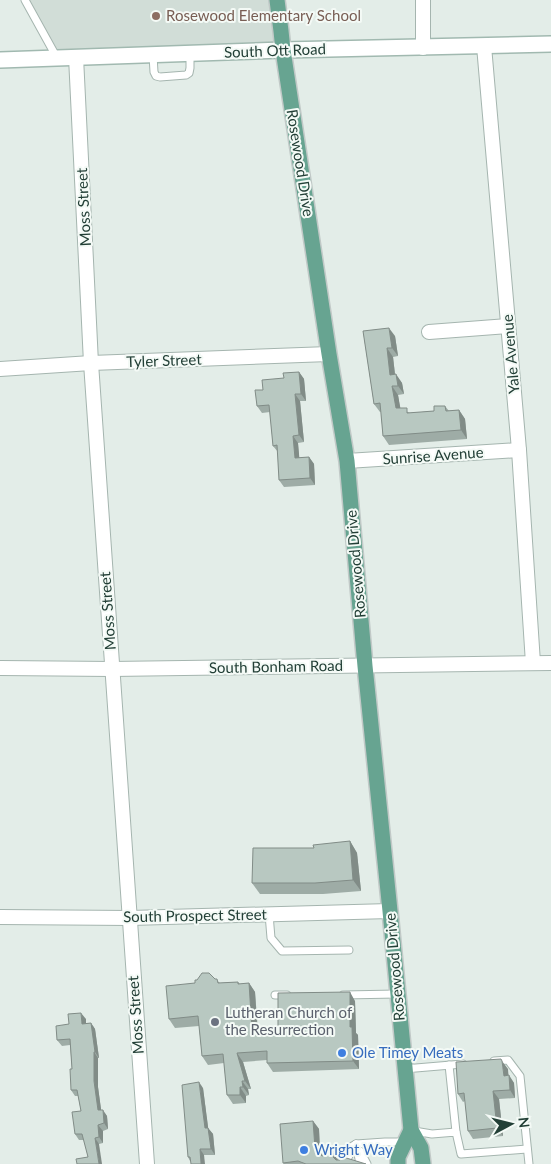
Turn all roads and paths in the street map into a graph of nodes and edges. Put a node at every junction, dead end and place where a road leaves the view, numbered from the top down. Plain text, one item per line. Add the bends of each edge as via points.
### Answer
1 (25, 0) edge
2 (277, 0) edge
3 (422, 0) edge
4 (551, 44) edge
5 (484, 46) junction
6 (423, 48) junction
7 (282, 50) junction
8 (190, 53) junction
9 (153, 54) junction
10 (57, 58) junction
11 (76, 58) junction
12 (0, 60) edge
13 (508, 326) junction
14 (429, 332) dead end
15 (329, 354) junction
16 (92, 363) junction
17 (0, 369) edge
18 (519, 450) junction
19 (347, 461) junction
20 (533, 663) junction
21 (551, 663) edge
22 (365, 666) junction
23 (0, 668) edge
24 (112, 669) junction
25 (390, 911) junction
26 (270, 914) junction
27 (0, 917) edge
28 (130, 918) junction
29 (349, 950) dead end
30 (398, 994) junction
31 (275, 995) dead end
32 (294, 995) edge
33 (333, 995) edge
34 (488, 1062) edge
35 (469, 1064) edge
36 (450, 1065) junction
37 (404, 1069) junction
38 (456, 1132) junction
39 (408, 1136) junction
40 (356, 1144) junction
41 (527, 1149) junction
42 (329, 1159) edge
43 (147, 1164) edge
44 (344, 1164) edge
45 (360, 1164) edge
46 (366, 1164) edge
47 (398, 1164) edge
48 (423, 1164) edge
49 (529, 1164) edge

1 - 10 lane
2 - 7 main road, Rosewood Drive
3 - 6 street
4 - 5 street, South Ott Road
5 - 6 street, South Ott Road
5 - 13 street, Yale Avenue
6 - 7 street, South Ott Road
7 - 8 street, South Ott Road
7 - 15 main road, Rosewood Drive
8 - 9 street, South Ott Road
8 - 9 lane via 189,73 160,77 154,72
9 - 11 street, South Ott Road
10 - 11 street, South Ott Road
10 - 12 street, South Ott Road
11 - 16 street, Moss Street
13 - 14 street
13 - 18 street, Yale Avenue
15 - 16 street, Tyler Street
15 - 19 main road, Rosewood Drive
16 - 17 street, Tyler Street
16 - 24 street, Moss Street
18 - 19 street, Sunrise Avenue
18 - 20 street, Yale Avenue
19 - 22 main road, Rosewood Drive
20 - 21 street, South Bonham Road
20 - 22 street, South Bonham Road
22 - 24 street, South Bonham Road
22 - 25 main road, Rosewood Drive
23 - 24 street, South Bonham Road
24 - 28 street, Moss Street
25 - 26 street, South Prospect Street
25 - 30 main road, Rosewood Drive
26 - 28 street, South Prospect Street
26 - 29 lane via 271,938 282,951
27 - 28 street, South Prospect Street
28 - 43 street, Moss Street
30 - 33 lane
30 - 37 main road, Rosewood Drive
31 - 32 lane
34 - 41 lane via 508,1060 520,1076
35 - 36 lane
36 - 37 lane
36 - 38 lane
37 - 39 main road, Rosewood Drive
38 - 39 lane
38 - 41 lane via 461,1154
39 - 40 lane
39 - 47 main road, Rosewood Drive
39 - 48 main road, Rosewood Drive via 421,1148
40 - 42 lane
40 - 44 lane
40 - 45 lane
40 - 46 lane
41 - 49 lane

